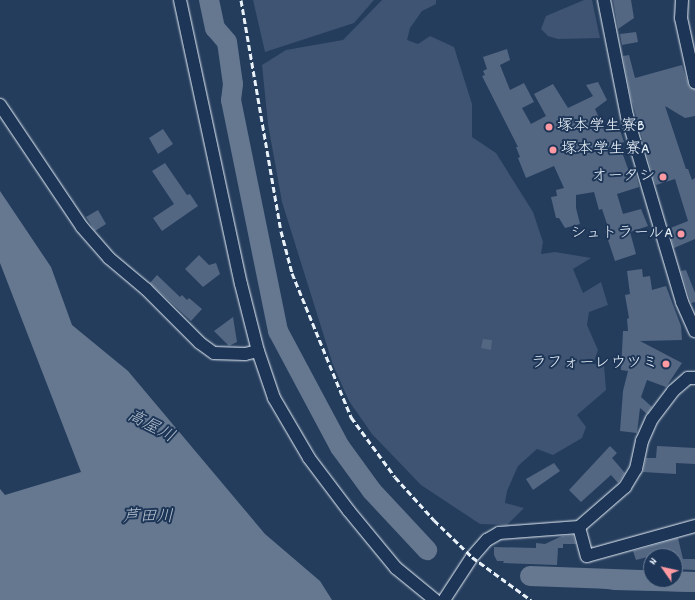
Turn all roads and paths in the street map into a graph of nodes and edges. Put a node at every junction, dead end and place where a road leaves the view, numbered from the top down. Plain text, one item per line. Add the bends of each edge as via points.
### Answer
1 (180, 0) edge
2 (604, 0) edge
3 (682, 0) edge
4 (695, 82) edge
5 (0, 105) edge
6 (695, 331) edge
7 (695, 336) edge
8 (258, 351) junction
9 (695, 378) edge
10 (695, 526) edge
11 (579, 527) junction
12 (435, 600) edge
13 (444, 600) edge

1 - 8 street via 241,284
2 - 6 street via 627,116 682,302
3 - 4 street via 681,18
5 - 8 street via 82,227 109,258 214,353 245,354
6 - 7 street
8 - 12 street via 274,398 309,458 396,568
9 - 11 street via 688,378 673,391 652,419 642,441 636,470 625,487
10 - 11 street via 587,556
11 - 13 street via 499,533 487,540 472,557

